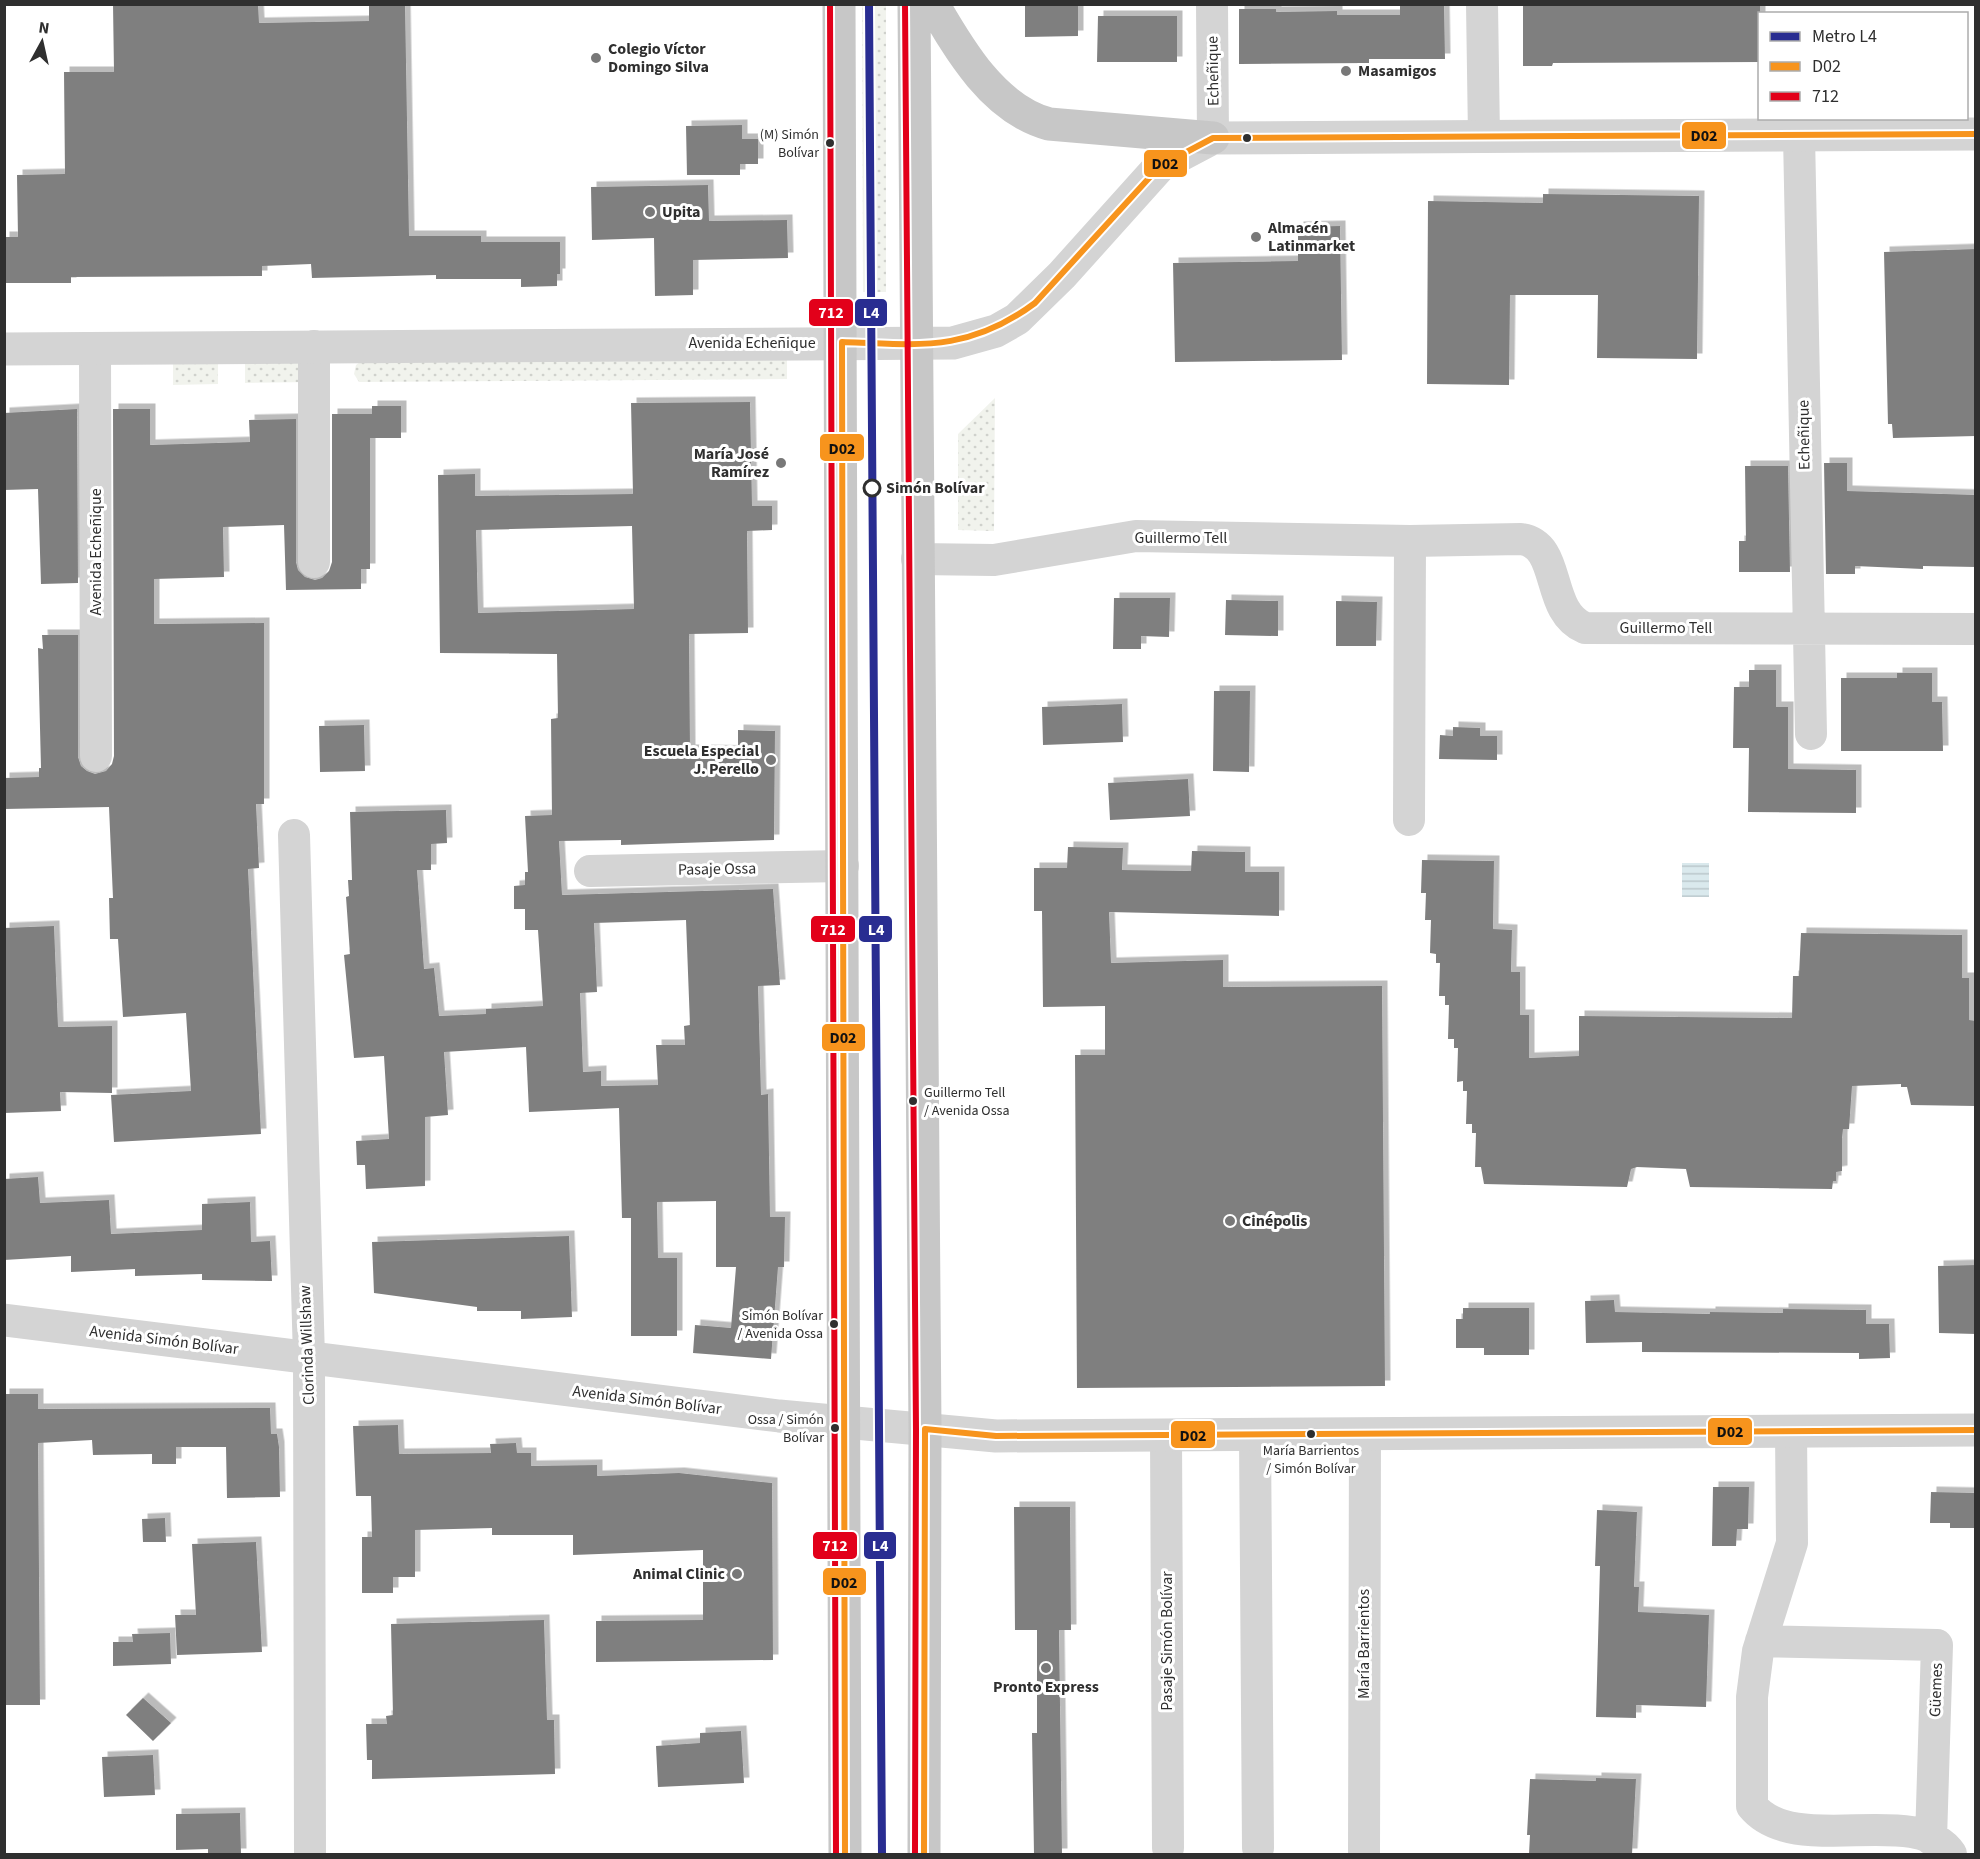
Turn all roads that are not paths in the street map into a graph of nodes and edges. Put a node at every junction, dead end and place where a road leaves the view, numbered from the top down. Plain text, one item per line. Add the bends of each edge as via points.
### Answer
1 (839, 4) edge
2 (914, 4) edge
3 (933, 4) edge
4 (1212, 4) edge
5 (1482, 4) edge
6 (1976, 134) edge
7 (1799, 135) junction
8 (1484, 137) junction
9 (1213, 138) junction
10 (842, 342) junction
11 (918, 344) junction
12 (314, 346) junction
13 (95, 348) junction
14 (4, 349) edge
15 (1410, 541) junction
16 (917, 559) junction
17 (314, 562) dead end
18 (1807, 628) junction
19 (1976, 629) edge
20 (1811, 734) dead end
21 (96, 756) dead end
22 (1409, 820) dead end
23 (294, 835) dead end
24 (843, 866) junction
25 (590, 871) dead end
26 (4, 1320) edge
27 (309, 1358) junction
28 (845, 1422) junction
29 (925, 1429) junction
30 (1976, 1430) edge
31 (1791, 1431) junction
32 (1365, 1434) junction
33 (1166, 1435) junction
34 (1255, 1435) junction
35 (1761, 1641) junction
36 (1941, 1847) edge
37 (1168, 1848) dead end
38 (1258, 1848) dead end
39 (310, 1854) edge
40 (845, 1854) edge
41 (924, 1854) edge
42 (1364, 1854) edge

1 - 10 main road
2 - 11 main road
3 - 9 main road via 988,86 1015,110 1033,119 1049,124
4 - 9 street, Echeñique
5 - 8 street
6 - 7 street, Avenida Echeñique
7 - 8 street, Avenida Echeñique
7 - 18 street, Echeñique
8 - 9 street, Avenida Echeñique
9 - 11 street, Avenida Echeñique via 1160,166 1017,319 973,339
10 - 11 street, Avenida Echeñique
10 - 12 street, Avenida Echeñique
10 - 24 main road
11 - 16 main road
12 - 13 street, Avenida Echeñique
12 - 17 street
13 - 14 street, Avenida Echeñique
13 - 21 street, Avenida Echeñique
15 - 16 street, Guillermo Tell via 1136,536 994,560
15 - 18 street, Guillermo Tell via 1529,541 1546,559 1563,612 1585,628
15 - 22 street
16 - 29 main road
18 - 19 street, Guillermo Tell
18 - 20 street, Echeñique
23 - 27 street, Clorinda Willshaw
24 - 25 street, Pasaje Ossa
24 - 28 main road
26 - 27 street, Avenida Simón Bolívar
27 - 28 street, Avenida Simón Bolívar
27 - 39 street, Clorinda Willshaw
28 - 29 street, Avenida Simón Bolívar
28 - 40 main road
29 - 33 street, Avenida Simón Bolívar via 996,1436
29 - 41 main road
30 - 31 street, Avenida Simón Bolívar
31 - 32 street, Avenida Simón Bolívar
31 - 35 street, Güemes via 1792,1543
32 - 34 street, Avenida Simón Bolívar
32 - 42 street, María Barrientos
33 - 34 street, Avenida Simón Bolívar
33 - 37 street, Pasaje Simón Bolívar
34 - 38 street
35 - 36 street, Güemes via 1752,1697 1752,1806 1760,1818 1800,1835 1906,1834
35 - 36 street, Güemes via 1937,1645

